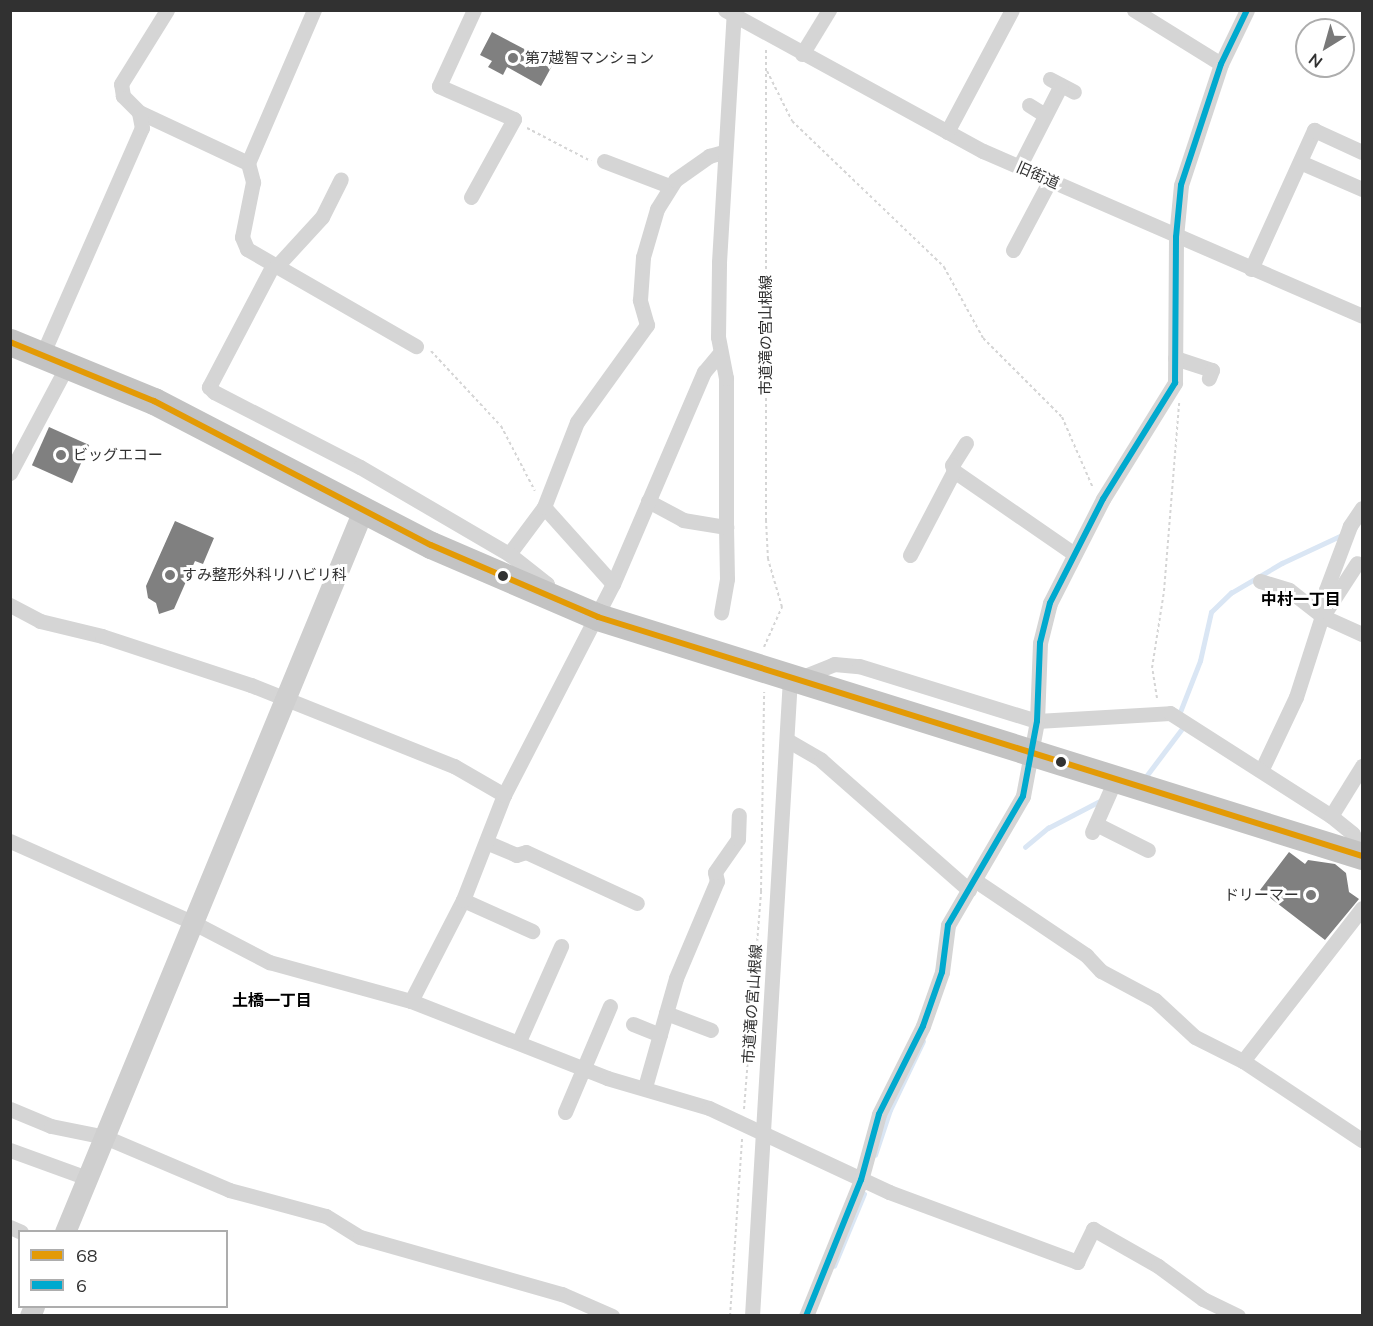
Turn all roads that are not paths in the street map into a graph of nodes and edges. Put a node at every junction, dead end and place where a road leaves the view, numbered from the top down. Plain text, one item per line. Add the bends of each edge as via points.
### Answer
1 (167, 10) edge
2 (314, 10) edge
3 (474, 10) edge
4 (829, 10) edge
5 (1012, 10) edge
6 (1134, 10) edge
7 (1247, 10) edge
8 (730, 12) edge
9 (802, 54) junction
10 (1221, 64) junction
11 (1062, 85) dead end
12 (1029, 105) dead end
13 (139, 112) junction
14 (1045, 115) junction
15 (947, 132) junction
16 (723, 152) junction
17 (1362, 152) edge
18 (604, 161) road end
19 (1299, 162) junction
20 (248, 163) junction
21 (1019, 167) junction
22 (341, 179) dead end
23 (1050, 180) junction
24 (669, 186) junction
25 (1362, 189) edge
26 (471, 197) dead end
27 (1176, 237) junction
28 (1013, 250) dead end
29 (275, 266) junction
30 (1251, 269) junction
31 (1362, 316) edge
32 (10, 342) edge
33 (416, 346) road end
34 (43, 353) junction
35 (720, 353) junction
36 (1175, 358) junction
37 (68, 364) junction
38 (1209, 378) dead end
39 (966, 443) dead end
40 (954, 471) junction
41 (10, 473) edge
42 (648, 501) junction
43 (544, 507) junction
44 (364, 508) junction
45 (1362, 508) edge
46 (726, 527) junction
47 (1073, 553) junction
48 (509, 554) junction
49 (910, 555) dead end
50 (1357, 563) dead end
51 (1260, 581) dead end
52 (613, 584) junction
53 (546, 596) junction
54 (10, 605) edge
55 (721, 612) dead end
56 (1322, 616) junction
57 (598, 617) junction
58 (1362, 634) edge
59 (792, 680) junction
60 (284, 700) junction
61 (1037, 721) junction
62 (787, 740) junction
63 (1033, 755) junction
64 (1362, 766) edge
65 (1262, 769) junction
66 (1110, 792) junction
67 (504, 795) junction
68 (739, 815) dead end
69 (1331, 816) junction
70 (10, 841) edge
71 (486, 842) junction
72 (1148, 850) dead end
73 (1361, 855) edge
74 (973, 886) junction
75 (463, 900) junction
76 (637, 903) dead end
77 (1362, 908) edge
78 (194, 923) junction
79 (532, 931) dead end
80 (561, 946) dead end
81 (411, 1001) junction
82 (610, 1006) dead end
83 (666, 1013) junction
84 (633, 1024) dead end
85 (711, 1030) dead end
86 (660, 1035) junction
87 (519, 1041) junction
88 (1243, 1061) junction
89 (584, 1068) junction
90 (645, 1087) junction
91 (10, 1109) edge
92 (565, 1112) dead end
93 (766, 1133) junction
94 (105, 1137) junction
95 (1362, 1140) edge
96 (10, 1150) edge
97 (87, 1178) junction
98 (861, 1180) junction
99 (66, 1230) edge
100 (612, 1316) edge
101 (752, 1316) edge
102 (806, 1316) edge
103 (1238, 1316) edge

1 - 13 street via 121,84 123,96
2 - 20 street
3 - 26 street via 439,86 514,119
4 - 9 street
5 - 15 street
6 - 10 street
7 - 10 street
8 - 9 street, 旧街道
8 - 16 street
9 - 15 street, 旧街道
10 - 27 street via 1181,185
11 - 14 street
12 - 14 street
13 - 20 street
13 - 34 street via 142,128
14 - 21 street
15 - 21 street, 旧街道
16 - 24 street via 709,156
16 - 35 street
17 - 19 street via 1314,130
18 - 24 street
19 - 25 street
19 - 30 street
20 - 29 street via 253,182 242,237 247,249
21 - 23 street, 旧街道
22 - 29 street via 322,217
23 - 27 street, 旧街道
23 - 28 street
24 - 43 street via 646,236 640,300 647,325 577,422
27 - 30 street, 旧街道
27 - 36 street
29 - 33 street
29 - 48 street via 210,387
30 - 31 street, 旧街道
32 - 34 highway
34 - 37 highway
35 - 42 street via 704,372
35 - 46 street via 726,378
36 - 38 street via 1212,370
36 - 47 street via 1175,383
37 - 41 street
37 - 44 highway via 154,401
39 - 40 street via 952,465
40 - 47 street
40 - 49 street
42 - 46 street via 683,520
42 - 52 street
43 - 48 street
43 - 52 street
44 - 53 highway via 430,545
44 - 60 street
45 - 56 street via 1350,526 1326,590
46 - 55 street via 727,579
47 - 61 street via 1050,603 1040,643
48 - 53 street via 547,584
50 - 56 street
51 - 56 street via 1289,590
52 - 57 street
53 - 57 highway
54 - 60 street via 40,621 102,636
56 - 58 street
56 - 65 street via 1296,697
57 - 59 highway
57 - 67 street
59 - 61 street via 834,664 859,666
59 - 62 street
59 - 63 highway
60 - 67 street via 454,766
60 - 78 street
61 - 63 street
61 - 65 street via 1160,714 1185,719
62 - 74 street via 821,760
62 - 93 street
63 - 66 highway
63 - 74 street via 1023,796
64 - 69 street
65 - 69 street
66 - 72 street via 1094,828
66 - 73 highway
67 - 71 street
68 - 83 street via 738,839 716,872 717,881
69 - 73 street via 1353,834
70 - 78 street
71 - 75 street
71 - 76 street via 516,855 526,852
74 - 88 street via 1086,955 1101,971 1155,1000 1195,1037
74 - 98 street via 948,925 942,972 917,1043 879,1114
75 - 79 street
75 - 81 street
77 - 88 street
78 - 81 street via 269,962
78 - 94 street
80 - 87 street
81 - 87 street
82 - 89 street
83 - 85 street
83 - 86 street
84 - 86 street
86 - 90 street
87 - 89 street
88 - 95 street
89 - 90 street
89 - 92 street
90 - 93 street via 743,1121
91 - 94 street via 51,1126
93 - 98 street
93 - 101 street
94 - 97 street
94 - 100 street via 229,1190 326,1216 360,1237 562,1294
96 - 97 street
97 - 99 street
98 - 102 street
98 - 103 street via 1077,1263 1093,1229 1158,1266 1203,1299

